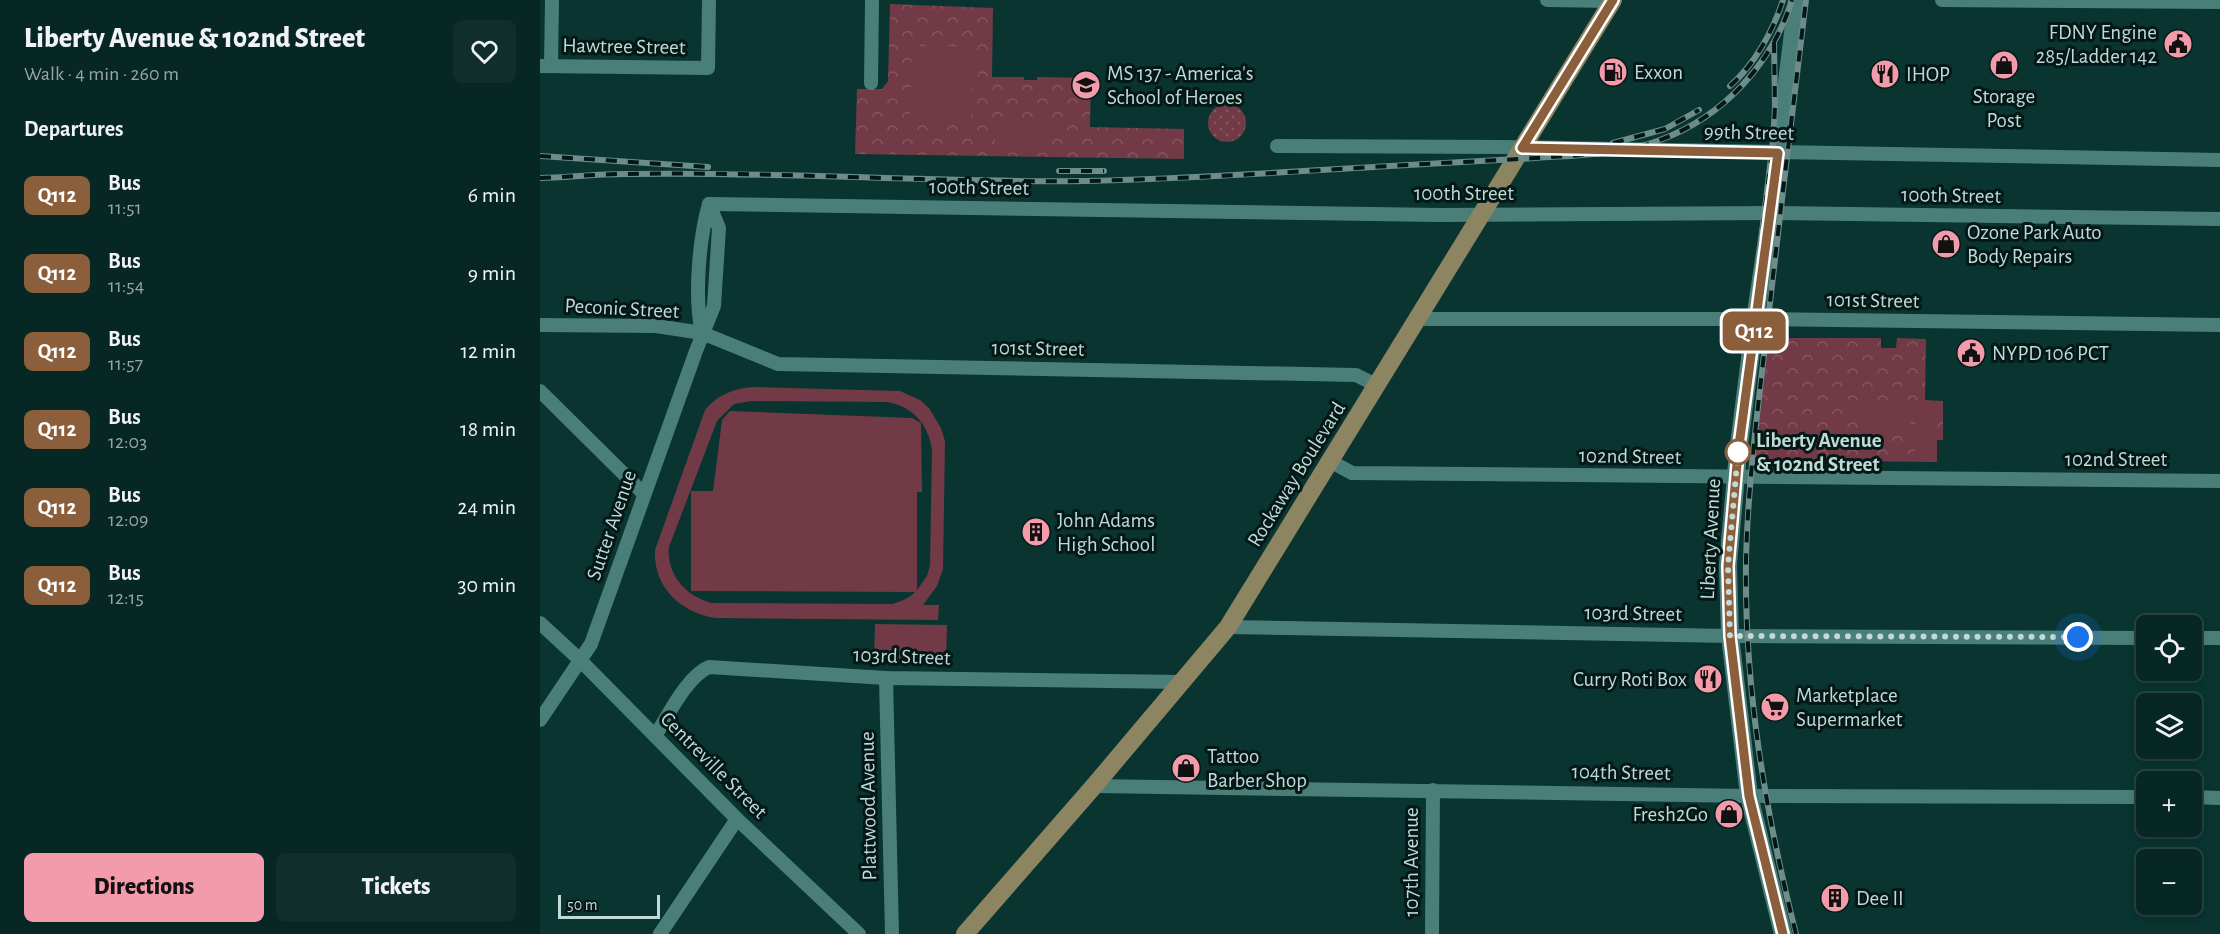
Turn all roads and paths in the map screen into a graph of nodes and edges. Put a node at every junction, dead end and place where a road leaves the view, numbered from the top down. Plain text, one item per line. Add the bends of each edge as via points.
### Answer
1 (552, 0) edge
2 (709, 0) edge
3 (873, 0) edge
4 (1547, 0) edge
5 (1613, 0) edge
6 (1797, 0) edge
7 (1942, 0) edge
8 (2220, 2) edge
9 (545, 66) edge
10 (871, 83) dead end
11 (1277, 146) dead end
12 (1522, 148) junction
13 (1778, 153) junction
14 (2220, 160) edge
15 (709, 204) joint
16 (1771, 213) junction
17 (1481, 215) junction
18 (2220, 219) edge
19 (1417, 319) junction
20 (1755, 319) junction
21 (2220, 324) edge
22 (540, 325) edge
23 (702, 333) junction
24 (1376, 385) junction
25 (540, 391) edge
26 (1330, 461) junction
27 (1735, 478) junction
28 (2220, 481) edge
29 (644, 494) junction
30 (540, 623) edge
31 (1228, 627) junction
32 (1730, 636) junction
33 (2136, 638) edge
34 (2202, 638) edge
35 (2220, 638) edge
36 (580, 660) junction
37 (886, 678) junction
38 (1182, 682) junction
39 (540, 720) edge
40 (655, 736) junction
41 (1094, 786) junction
42 (1433, 790) junction
43 (1749, 796) junction
44 (2136, 797) edge
45 (2202, 797) edge
46 (2220, 798) edge
47 (737, 819) junction
48 (660, 934) edge
49 (860, 934) edge
50 (891, 934) edge
51 (965, 934) edge
52 (1431, 934) edge
53 (1783, 934) edge

1 - 9 street
2 - 9 street, Hawtree Street via 708,68
3 - 10 street
4 - 5 street
5 - 12 main road, Rockaway Boulevard
6 - 13 street, Liberty Avenue
7 - 8 street
11 - 12 street, 99th Street
12 - 13 street, 99th Street
12 - 17 main road, Rockaway Boulevard
13 - 14 street, 99th Street
13 - 16 street, Liberty Avenue
15 - 17 street, 100th Street
15 - 23 street, Sutter Avenue via 698,305
16 - 17 street, 100th Street
16 - 18 street, 100th Street
16 - 20 street, Liberty Avenue
17 - 19 main road, Rockaway Boulevard
19 - 20 street, 101st Street
19 - 24 main road, Rockaway Boulevard
20 - 21 street, 101st Street
20 - 27 street, Liberty Avenue
22 - 23 street, Peconic Street via 656,326
23 - 24 street, 101st Street via 778,364 1356,375
23 - 29 street, Sutter Avenue
24 - 26 main road, Rockaway Boulevard
25 - 29 street
26 - 27 street, 102nd Street via 1352,473
26 - 31 main road, Rockaway Boulevard
27 - 28 street, 102nd Street
27 - 32 street, Liberty Avenue via 1728,566
29 - 36 street, Sutter Avenue via 591,644
30 - 36 street, Centreville Street
31 - 32 street, 103rd Street
31 - 38 main road, Rockaway Boulevard
32 - 33 street, 103rd Street
32 - 43 street, Liberty Avenue
34 - 35 street
36 - 39 street, Sutter Avenue
36 - 40 street, Centreville Street
37 - 38 street, 103rd Street
37 - 40 street, 103rd Street via 709,667 690,683
37 - 50 street, Plattwood Avenue
38 - 41 main road, Rockaway Boulevard
40 - 47 street, Centreville Street
41 - 42 street, 104th Street
41 - 51 main road, Rockaway Boulevard
42 - 43 street, 104th Street
42 - 52 street, 107th Avenue
43 - 44 street, 104th Street
43 - 53 street, Liberty Avenue
45 - 46 street
47 - 48 street
47 - 49 street, Centreville Street

